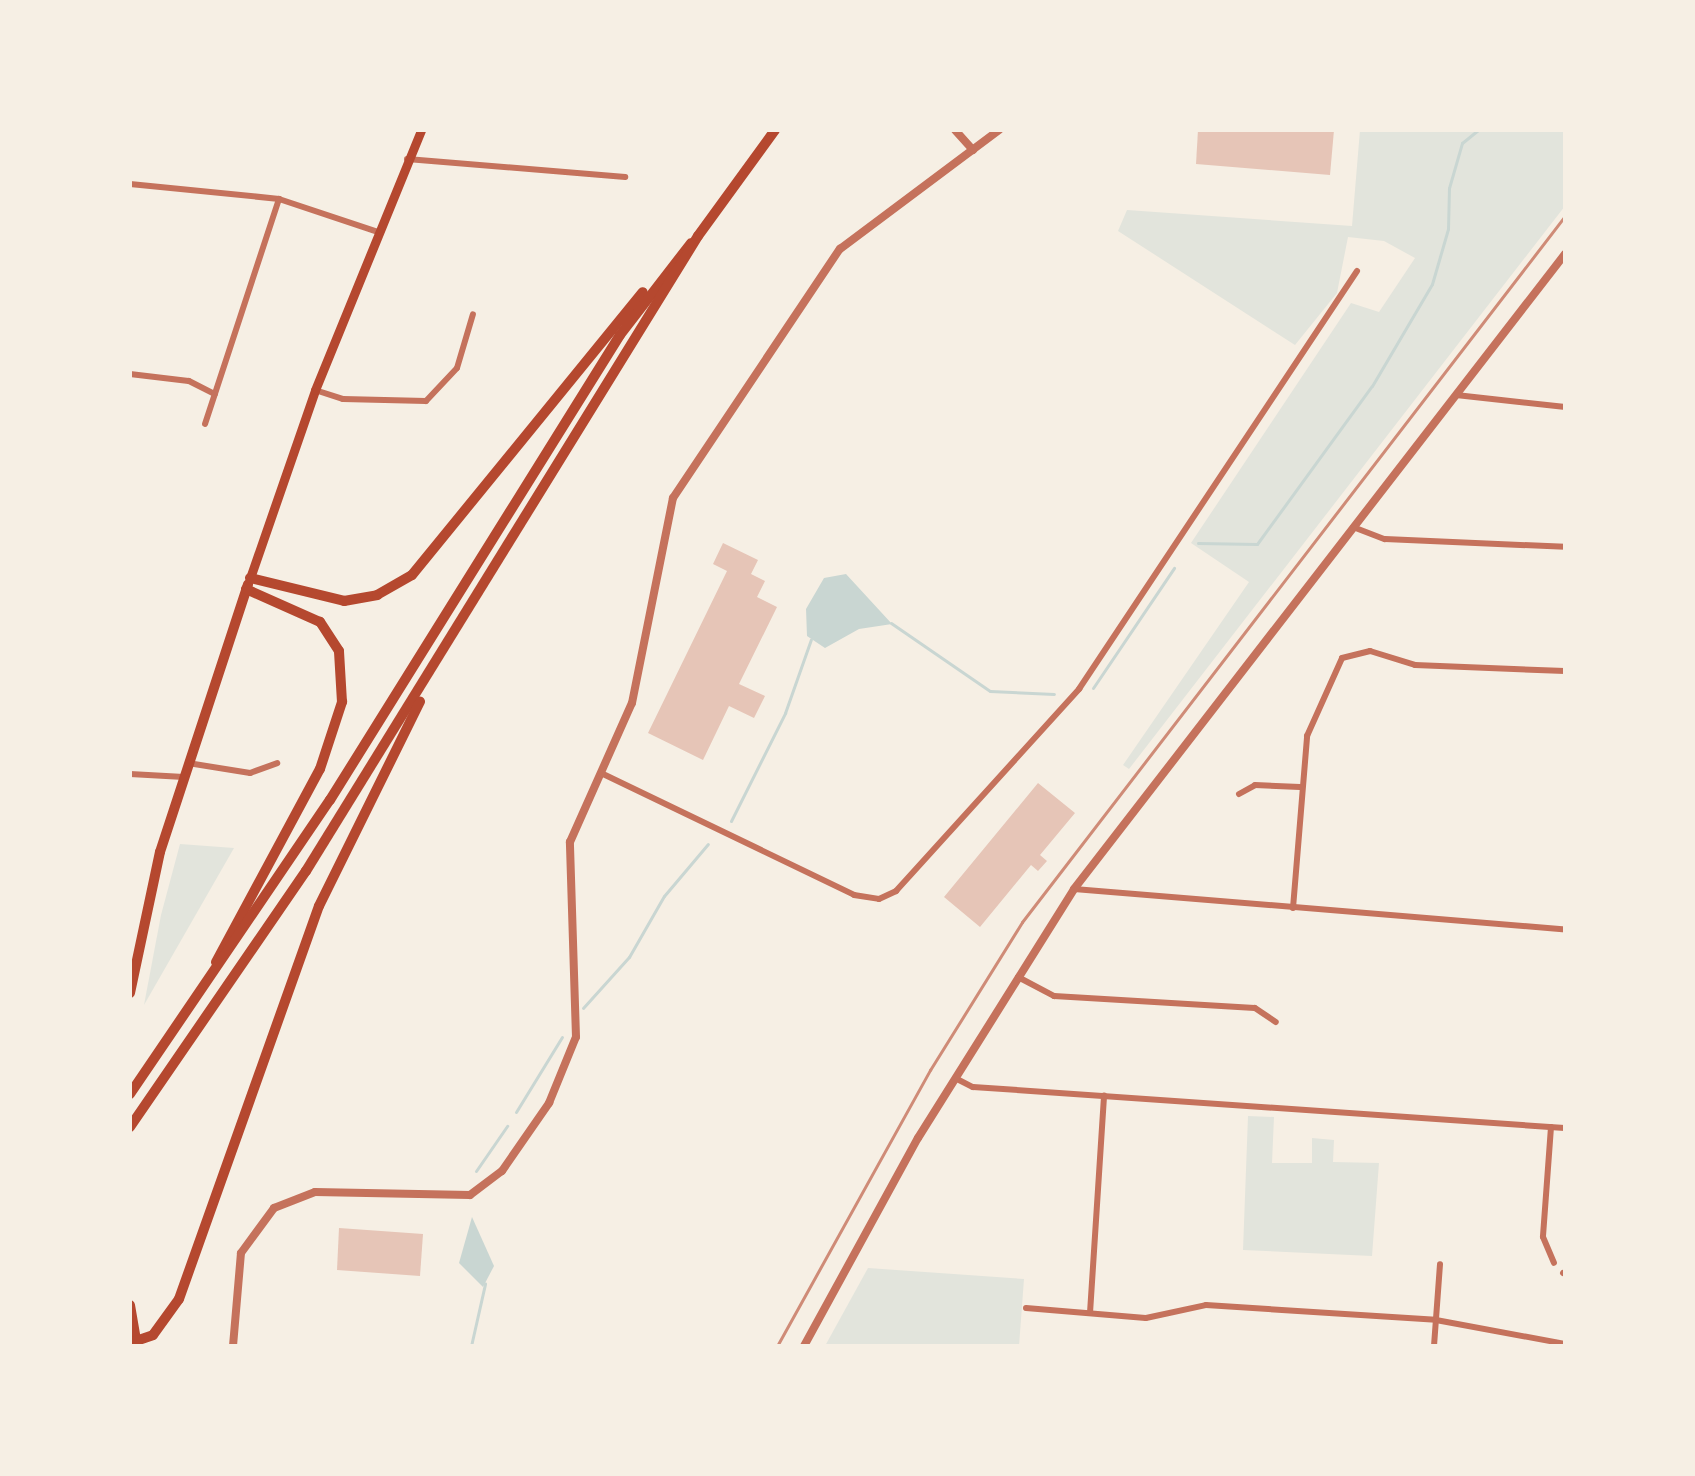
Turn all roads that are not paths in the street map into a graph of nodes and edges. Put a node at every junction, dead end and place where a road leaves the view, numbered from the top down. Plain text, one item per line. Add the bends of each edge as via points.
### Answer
1 (421, 130) edge
2 (775, 130) edge
3 (955, 130) edge
4 (999, 130) edge
5 (973, 150) junction
6 (407, 159) junction
7 (625, 177) dead end
8 (130, 184) edge
9 (279, 199) junction
10 (378, 232) junction
11 (698, 236) junction
12 (1565, 254) edge
13 (663, 270) junction
14 (1357, 271) dead end
15 (473, 314) dead end
16 (130, 374) edge
17 (315, 390) junction
18 (215, 394) junction
19 (1456, 395) junction
20 (1565, 407) edge
21 (205, 424) dead end
22 (1353, 527) junction
23 (1565, 547) edge
24 (250, 578) junction
25 (246, 589) junction
26 (449, 643) junction
27 (1565, 671) edge
28 (188, 763) junction
29 (277, 763) dead end
30 (601, 773) junction
31 (130, 774) edge
32 (184, 777) junction
33 (1300, 787) junction
34 (1239, 794) dead end
35 (1074, 889) junction
36 (1293, 908) junction
37 (1565, 929) edge
38 (1017, 976) junction
39 (130, 993) edge
40 (188, 1015) junction
41 (1276, 1022) dead end
42 (955, 1078) junction
43 (130, 1094) edge
44 (1104, 1095) junction
45 (130, 1127) edge
46 (1551, 1127) junction
47 (1565, 1128) edge
48 (1554, 1263) dead end
49 (1440, 1264) dead end
50 (130, 1305) edge
51 (1026, 1308) dead end
52 (1090, 1313) junction
53 (1436, 1320) junction
54 (134, 1343) edge
55 (1565, 1344) edge
56 (233, 1346) edge
57 (804, 1346) edge
58 (1434, 1346) edge

1 - 6 main road
2 - 11 main road
3 - 5 street
4 - 5 street
5 - 30 street via 840,249 680,483 666,519 634,695
6 - 7 street
6 - 10 main road
8 - 9 street
9 - 10 street
9 - 18 street
10 - 17 main road
11 - 13 main road
11 - 26 main road
12 - 19 street
13 - 24 main road via 412,575 377,595 344,601
13 - 40 main road
14 - 30 street via 1079,689 896,891 879,899 854,895
15 - 17 street via 450,381 426,401 343,399
16 - 18 street via 189,381
17 - 24 main road
18 - 21 street
19 - 20 street
19 - 22 street
22 - 23 street via 1385,539
22 - 35 street
24 - 25 main road
25 - 28 main road
25 - 40 main road via 320,622 339,651 342,702 320,769
26 - 45 main road via 306,871
26 - 54 main road via 319,906 179,1299 153,1335
27 - 33 street via 1415,665 1355,651 1342,658 1321,694
28 - 29 street via 250,773
28 - 32 main road
30 - 56 street via 568,852 576,1037 549,1103 502,1171 470,1195 315,1192 274,1208 241,1253
31 - 32 street
32 - 39 main road
33 - 34 street via 1255,785
33 - 36 street
35 - 36 street
35 - 38 street
36 - 37 street
38 - 41 street via 1054,996 1255,1008
38 - 42 street
40 - 43 main road
42 - 44 street via 973,1087
42 - 57 street
44 - 46 street
44 - 52 street
46 - 47 street
46 - 48 street via 1543,1237
49 - 53 street
50 - 54 main road
51 - 52 street
52 - 53 street via 1154,1318 1206,1305
53 - 55 street
53 - 58 street

